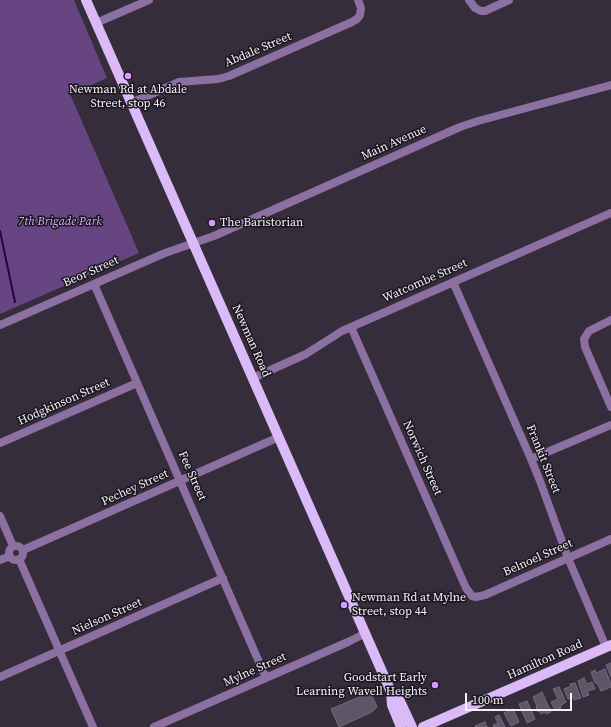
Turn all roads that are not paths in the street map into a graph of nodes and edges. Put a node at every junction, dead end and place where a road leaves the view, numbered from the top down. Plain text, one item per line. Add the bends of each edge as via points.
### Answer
1 (86, 0) edge
2 (149, 0) edge
3 (358, 0) edge
4 (469, 0) edge
5 (509, 0) edge
6 (96, 23) junction
7 (611, 85) edge
8 (131, 103) junction
9 (611, 213) edge
10 (193, 243) junction
11 (453, 282) junction
12 (94, 284) junction
13 (611, 320) edge
14 (0, 325) edge
15 (351, 327) junction
16 (253, 378) junction
17 (137, 383) junction
18 (611, 407) edge
19 (611, 425) edge
20 (279, 437) junction
21 (0, 443) edge
22 (532, 459) junction
23 (181, 481) junction
24 (0, 516) edge
25 (611, 539) edge
26 (14, 546) junction
27 (23, 550) junction
28 (10, 556) junction
29 (568, 558) junction
30 (19, 559) junction
31 (0, 560) edge
32 (223, 578) junction
33 (474, 597) joint
34 (366, 633) junction
35 (609, 646) edge
36 (59, 651) junction
37 (0, 677) edge
38 (266, 678) junction
39 (391, 692) junction
40 (93, 727) edge
41 (154, 727) edge
42 (401, 727) edge
43 (412, 727) edge
44 (423, 727) edge

1 - 6 main road, Newman Road
2 - 6 street
3 - 8 street, Abdale Street via 364,16 352,22 229,76 179,82
4 - 5 street via 481,11
6 - 8 main road, Newman Road
7 - 10 street, Main Avenue via 478,121
8 - 10 main road, Newman Road
9 - 11 street, Watcombe Street
10 - 12 street, Beor Street
10 - 16 main road, Newman Road
11 - 15 street, Watcombe Street
11 - 22 street, Frankit Street
12 - 14 street, Beor Street
12 - 17 street, Fee Street
13 - 18 street via 588,331 584,339 585,347
15 - 16 street, Watcombe Street via 306,354
15 - 33 street, Norwich Street via 468,591
16 - 20 main road, Newman Road
17 - 21 street, Hodgkinson Street
17 - 23 street, Fee Street
19 - 22 street
20 - 23 street, Pechey Street
20 - 34 main road, Newman Road
22 - 29 street, Frankit Street
23 - 27 street, Pechey Street
23 - 32 street, Fee Street
24 - 26 street
25 - 29 street, Belnoel Street
26 - 27 street via 20,546
26 - 28 street via 9,551
27 - 30 street via 24,554
28 - 30 street via 15,560
28 - 31 street
29 - 33 street, Belnoel Street via 485,595
29 - 35 street, Frankit Street
30 - 36 street
32 - 36 street, Nielson Street
32 - 38 street, Fee Street
34 - 38 street, Mylne Street
34 - 39 main road, Newman Road
35 - 44 main road, Hamilton Road
36 - 37 street, Nielson Street
36 - 40 street
38 - 41 street, Mylne Street
39 - 42 main road, Newman Road via 392,705
39 - 43 main road, Newman Road via 400,701

